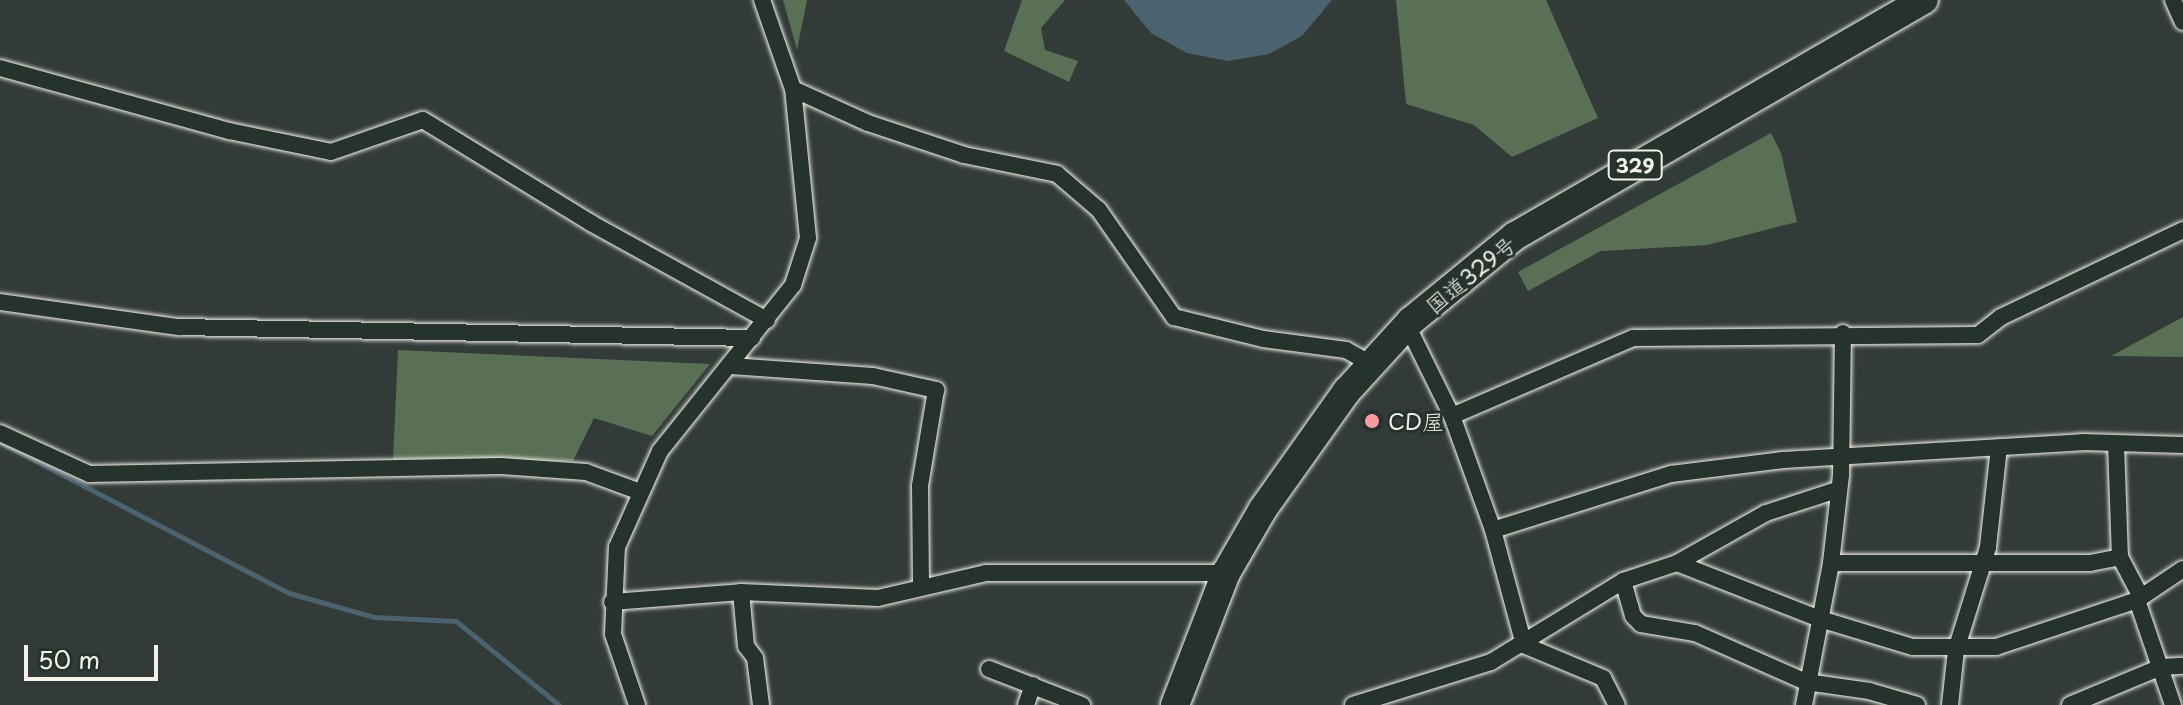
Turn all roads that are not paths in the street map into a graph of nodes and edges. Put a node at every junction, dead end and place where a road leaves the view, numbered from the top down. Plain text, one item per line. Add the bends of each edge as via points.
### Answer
1 (762, 0) edge
2 (1924, 0) edge
3 (2173, 0) edge
4 (2183, 22) edge
5 (0, 68) edge
6 (793, 89) junction
7 (2183, 230) edge
8 (0, 302) edge
9 (767, 320) junction
10 (1407, 325) junction
11 (1843, 333) junction
12 (752, 338) junction
13 (1371, 364) junction
14 (731, 366) junction
15 (1452, 416) junction
16 (0, 433) edge
17 (2116, 444) junction
18 (2183, 445) edge
19 (1999, 448) junction
20 (1842, 454) junction
21 (1837, 490) junction
22 (638, 491) junction
23 (1493, 530) junction
24 (2120, 557) junction
25 (1984, 561) junction
26 (1677, 563) junction
27 (1831, 563) junction
28 (2183, 569) edge
29 (1226, 573) junction
30 (1623, 581) junction
31 (921, 585) junction
32 (741, 592) junction
33 (2139, 598) junction
34 (612, 602) junction
35 (1820, 619) junction
36 (1524, 645) junction
37 (1956, 650) junction
38 (2183, 666) edge
39 (2161, 667) junction
40 (989, 669) dead end
41 (1806, 682) junction
42 (1033, 685) junction
43 (637, 705) edge
44 (761, 705) edge
45 (1026, 705) edge
46 (1082, 705) edge
47 (1175, 705) edge
48 (1353, 705) edge
49 (1617, 705) edge
50 (1804, 705) edge
51 (1917, 705) edge
52 (1950, 705) edge
53 (2070, 705) edge
54 (2173, 705) edge

1 - 6 street
2 - 10 highway, 国道329号 / 329 via 1515,236
3 - 4 street
5 - 9 street via 229,131 331,152 423,120 591,223
6 - 9 street via 808,238 793,285
6 - 13 street via 868,123 964,155 1057,174 1099,210 1174,317 1263,339 1346,350
7 - 11 street via 2001,317 1978,335
8 - 12 street via 179,327
9 - 12 street
10 - 13 highway, 国道329号 / 329
10 - 15 street
11 - 15 street via 1633,338
11 - 20 street
12 - 14 street
13 - 29 highway, 国道329号 / 329 via 1303,450
14 - 22 street via 660,451
14 - 31 street via 873,376 936,390 920,486
15 - 23 street
16 - 22 street via 89,474 501,466 586,472
17 - 18 street
17 - 19 street
17 - 24 street
19 - 20 street
19 - 25 street
20 - 21 street
20 - 23 street via 1671,474
21 - 26 street via 1766,513
21 - 27 street
22 - 34 street via 617,547
23 - 36 street
24 - 25 street via 2090,563
24 - 33 street
25 - 27 street
25 - 37 street
26 - 30 street
26 - 35 street
27 - 35 street
28 - 33 street
29 - 31 street via 1049,570 986,573
29 - 47 highway, 国道329号 / 329
30 - 36 street
30 - 41 street via 1633,616 1641,624 1695,633
31 - 32 street via 878,598
32 - 34 street
32 - 44 street via 746,646 755,658
33 - 37 street via 2029,639
33 - 39 street
34 - 43 street via 613,634
35 - 37 street via 1913,647
35 - 41 street
36 - 48 street via 1491,662
36 - 49 street via 1603,678
37 - 52 street
38 - 39 street
39 - 53 street
39 - 54 street
40 - 42 street
41 - 50 street
41 - 51 street
42 - 45 street
42 - 46 street

